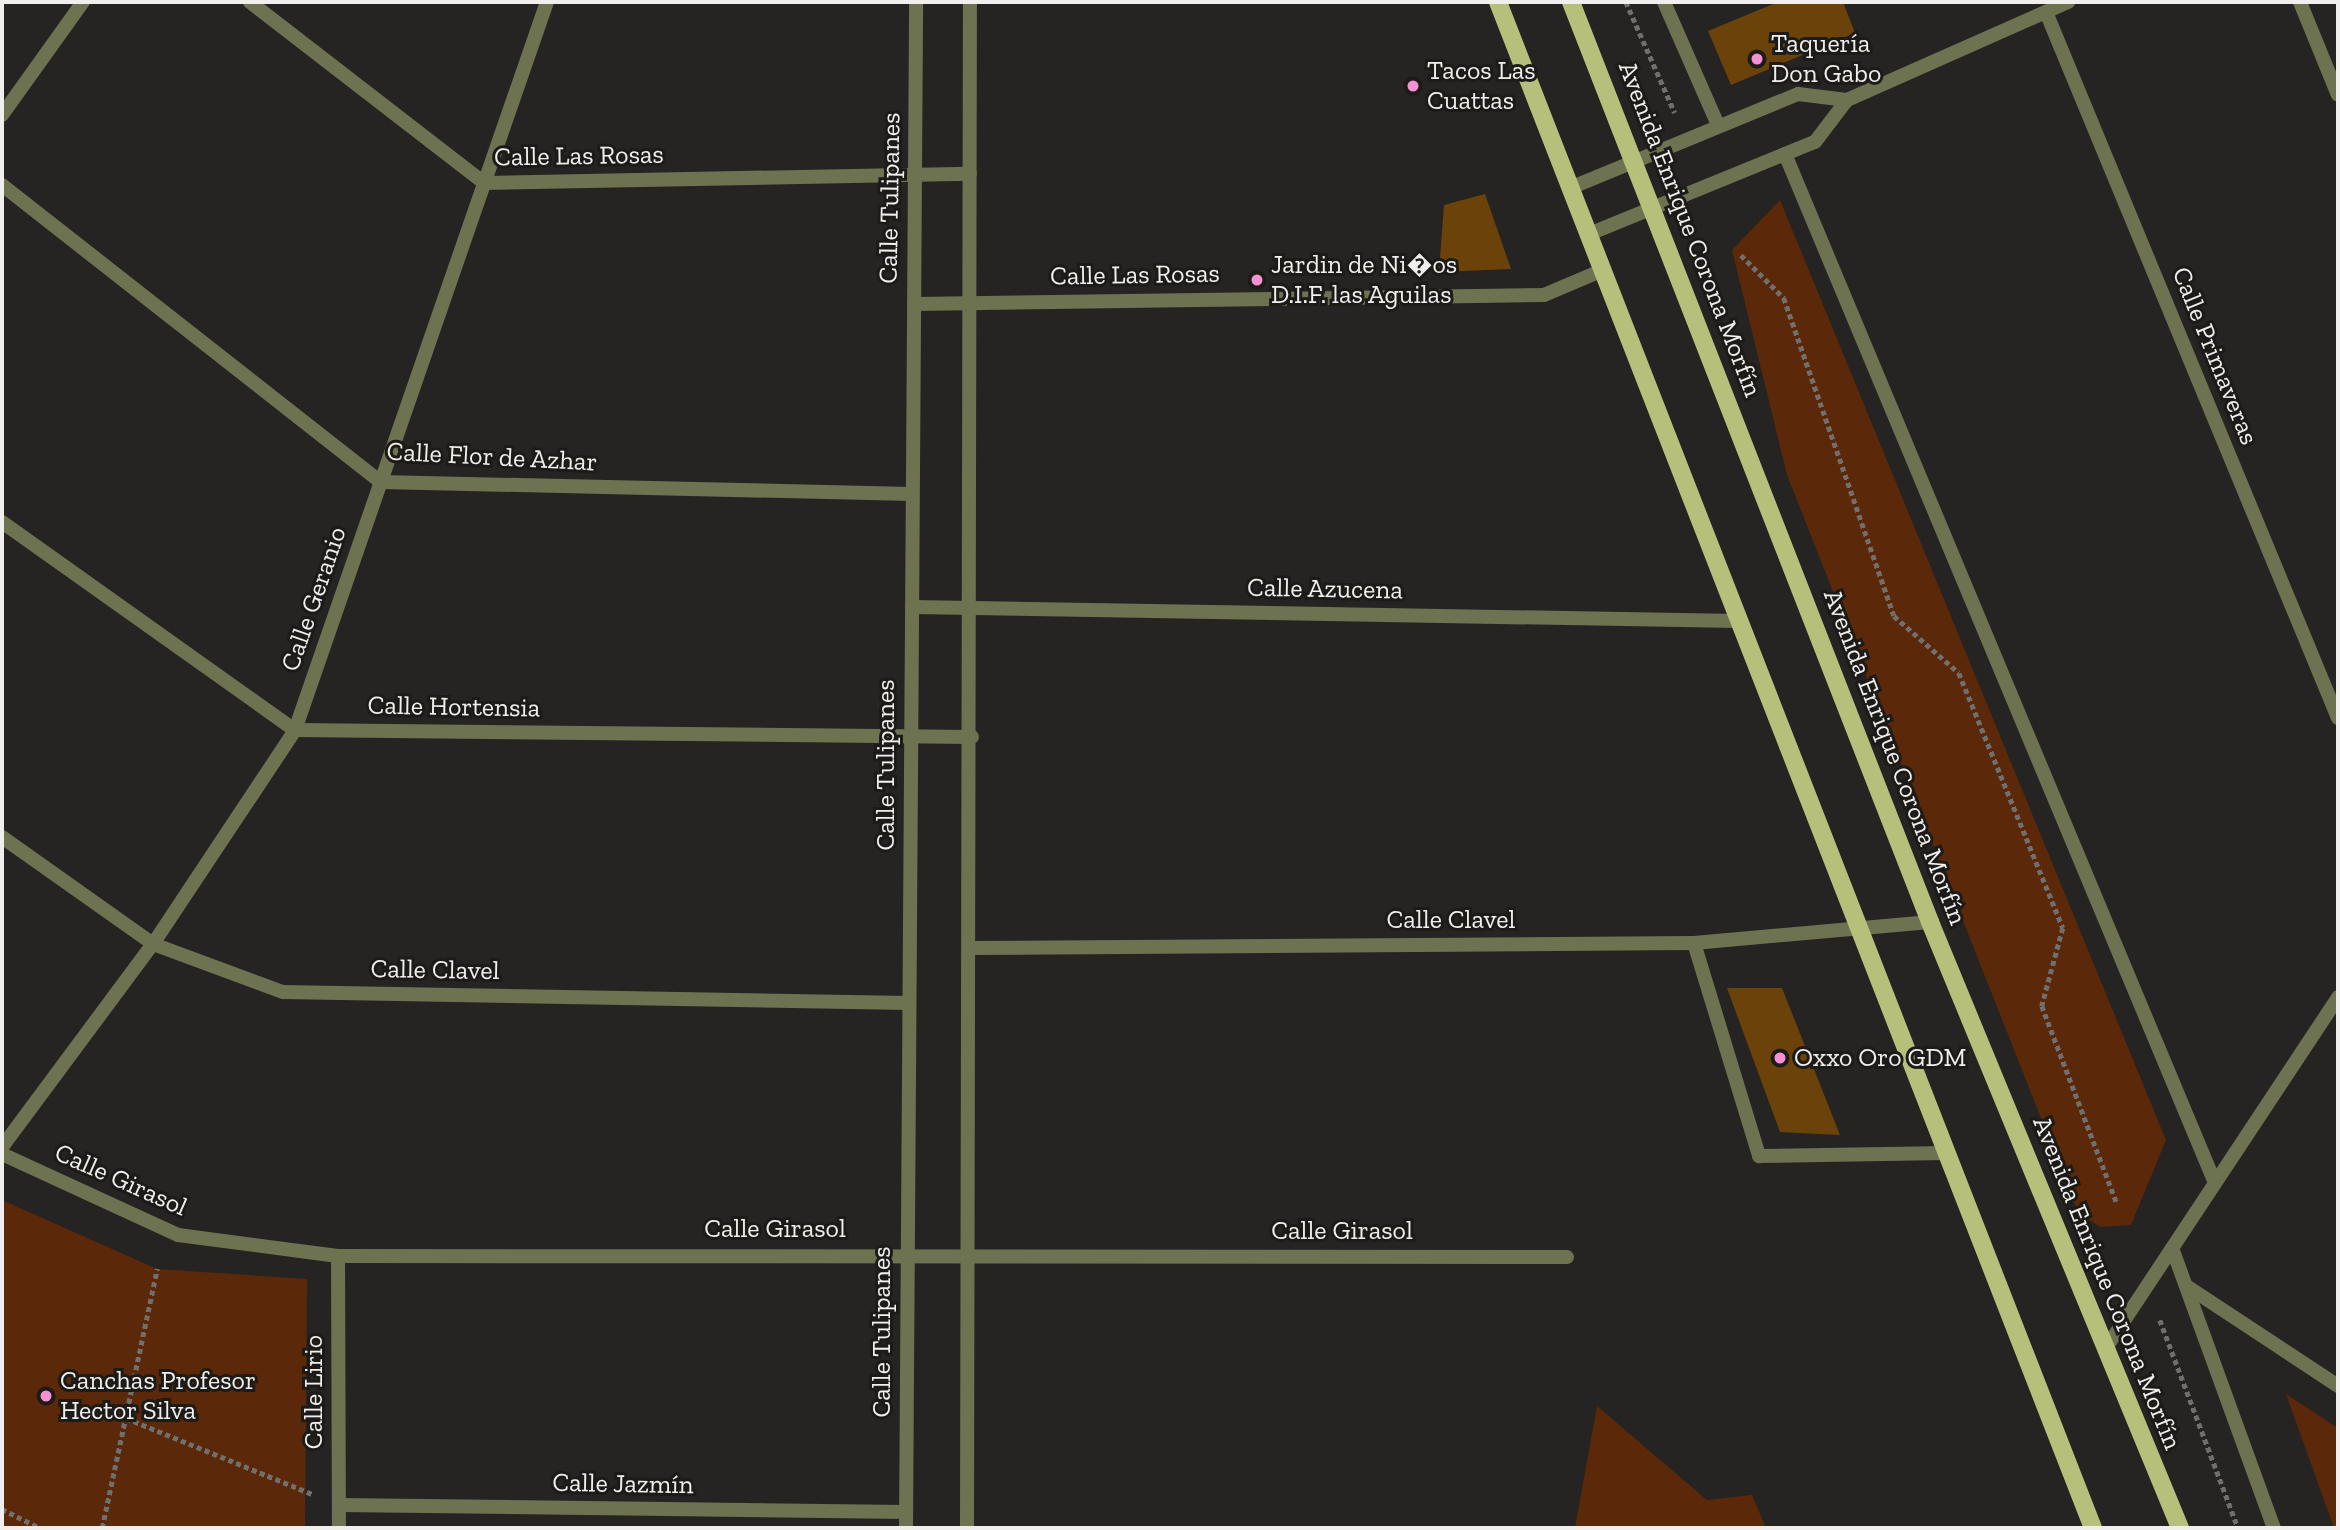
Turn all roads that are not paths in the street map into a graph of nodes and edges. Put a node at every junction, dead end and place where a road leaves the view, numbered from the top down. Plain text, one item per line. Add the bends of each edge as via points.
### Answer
1 (83, 2) edge
2 (250, 2) edge
3 (547, 2) edge
4 (916, 2) edge
5 (970, 2) edge
6 (1498, 2) edge
7 (1571, 2) edge
8 (1664, 2) edge
9 (2068, 2) edge
10 (2300, 2) edge
11 (2046, 12) junction
12 (2338, 95) edge
13 (1847, 100) junction
14 (2, 115) edge
15 (1718, 125) junction
16 (1785, 154) junction
17 (1635, 158) junction
18 (915, 174) junction
19 (970, 174) junction
20 (484, 183) junction
21 (2, 185) edge
22 (1570, 188) junction
23 (1654, 207) junction
24 (1589, 233) junction
25 (1603, 270) junction
26 (970, 302) junction
27 (914, 304) junction
28 (381, 482) junction
29 (912, 494) junction
30 (2, 522) edge
31 (912, 607) junction
32 (971, 608) junction
33 (1738, 621) junction
34 (2338, 718) edge
35 (295, 730) junction
36 (911, 736) junction
37 (972, 737) junction
38 (2, 837) edge
39 (1930, 922) junction
40 (1864, 932) junction
41 (1694, 943) junction
42 (153, 944) junction
43 (971, 948) junction
44 (2338, 997) edge
45 (909, 1003) junction
46 (2, 1147) edge
47 (1946, 1153) junction
48 (2, 1154) edge
49 (2215, 1183) junction
50 (2172, 1248) junction
51 (908, 1252) junction
52 (968, 1252) junction
53 (338, 1256) junction
54 (1567, 1257) dead end
55 (2188, 1287) junction
56 (2106, 1349) junction
57 (2338, 1386) edge
58 (339, 1504) junction
59 (906, 1512) junction
60 (339, 1528) edge
61 (905, 1528) edge
62 (967, 1528) edge
63 (2093, 1528) edge
64 (2180, 1528) edge
65 (2274, 1528) edge

1 - 14 street
2 - 20 street, Calle Las Rosas
3 - 20 street, Calle Geranio
4 - 18 street, Calle Tulipanes
5 - 19 street
6 - 22 main road
7 - 17 main road, Avenida Enrique Corona Morfín
8 - 15 street
9 - 11 street
10 - 12 street
11 - 13 street
11 - 34 street, Calle Primaveras
13 - 15 street via 1798,94
13 - 16 street via 1815,142
15 - 17 street
16 - 23 street
16 - 49 street
17 - 22 street
17 - 23 main road, Avenida Enrique Corona Morfín
18 - 19 street, Calle Las Rosas
18 - 20 street, Calle Las Rosas
18 - 27 street, Calle Tulipanes
19 - 26 street
20 - 28 street, Calle Geranio
21 - 28 street, Calle Flor de Azhar
22 - 24 main road
23 - 24 street
23 - 39 main road, Avenida Enrique Corona Morfín
24 - 25 main road
25 - 26 street, Calle Las Rosas via 1544,295
25 - 33 main road
26 - 27 street, Calle Las Rosas
26 - 32 street
27 - 29 street, Calle Tulipanes
28 - 29 street, Calle Flor de Azhar
28 - 35 street, Calle Geranio
29 - 31 street, Calle Tulipanes
30 - 35 street
31 - 32 street, Calle Azucena
31 - 36 street, Calle Tulipanes
32 - 33 street, Calle Azucena
32 - 37 street
33 - 40 main road
35 - 36 street, Calle Hortensia
35 - 42 street, Calle Geranio
36 - 37 street, Calle Hortensia
36 - 45 street, Calle Tulipanes
37 - 43 street
38 - 42 street, Calle Clavel
39 - 40 street, Calle Clavel
39 - 56 main road, Avenida Enrique Corona Morfín
40 - 41 street, Calle Clavel
40 - 47 main road
41 - 43 street, Calle Clavel
41 - 47 street via 1759,1156
42 - 45 street, Calle Clavel via 283,992
42 - 46 street, Calle Geranio
43 - 52 street
44 - 49 street
45 - 51 street, Calle Tulipanes
47 - 63 main road
48 - 53 street, Calle Girasol via 178,1235
49 - 50 street
50 - 55 street
50 - 56 street
51 - 52 street, Calle Girasol
51 - 53 street, Calle Girasol
51 - 59 street, Calle Tulipanes
52 - 54 street, Calle Girasol
52 - 62 street
53 - 58 street, Calle Lirio
55 - 57 street
55 - 65 street
56 - 64 main road, Avenida Enrique Corona Morfín
58 - 59 street, Calle Jazmín
58 - 60 street, Calle Lirio
59 - 61 street, Calle Tulipanes

